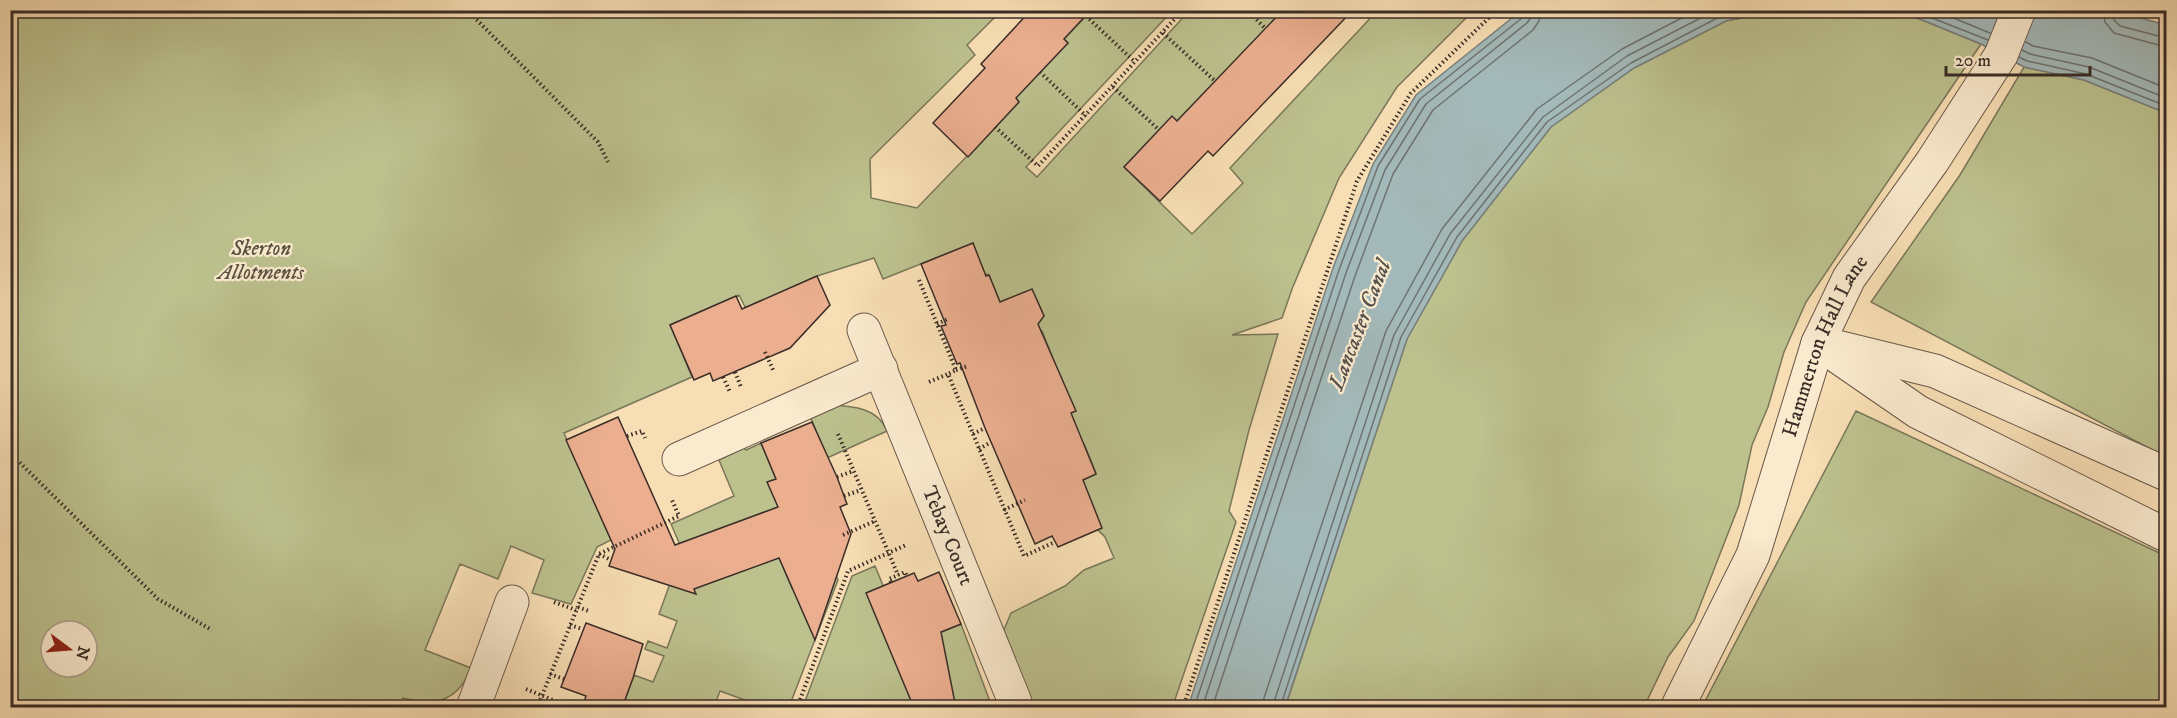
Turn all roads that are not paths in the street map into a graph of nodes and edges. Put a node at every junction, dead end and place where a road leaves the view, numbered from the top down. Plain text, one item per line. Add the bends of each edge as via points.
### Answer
1 (2019, 10) edge
2 (864, 330) dead end
3 (1818, 343) junction
4 (886, 383) junction
5 (679, 459) dead end
6 (2166, 474) edge
7 (2166, 535) edge
8 (512, 602) dead end
9 (1014, 705) edge
10 (473, 708) edge
11 (1677, 708) edge

1 - 3 street, Hammerton Hall Lane via 2001,55 1850,278
2 - 4 street, Tebay Court
3 - 6 street via 1935,371
3 - 7 street via 1918,412
3 - 11 street, Hammerton Hall Lane via 1753,555
4 - 5 street via 823,394
4 - 9 street, Tebay Court
8 - 10 street

